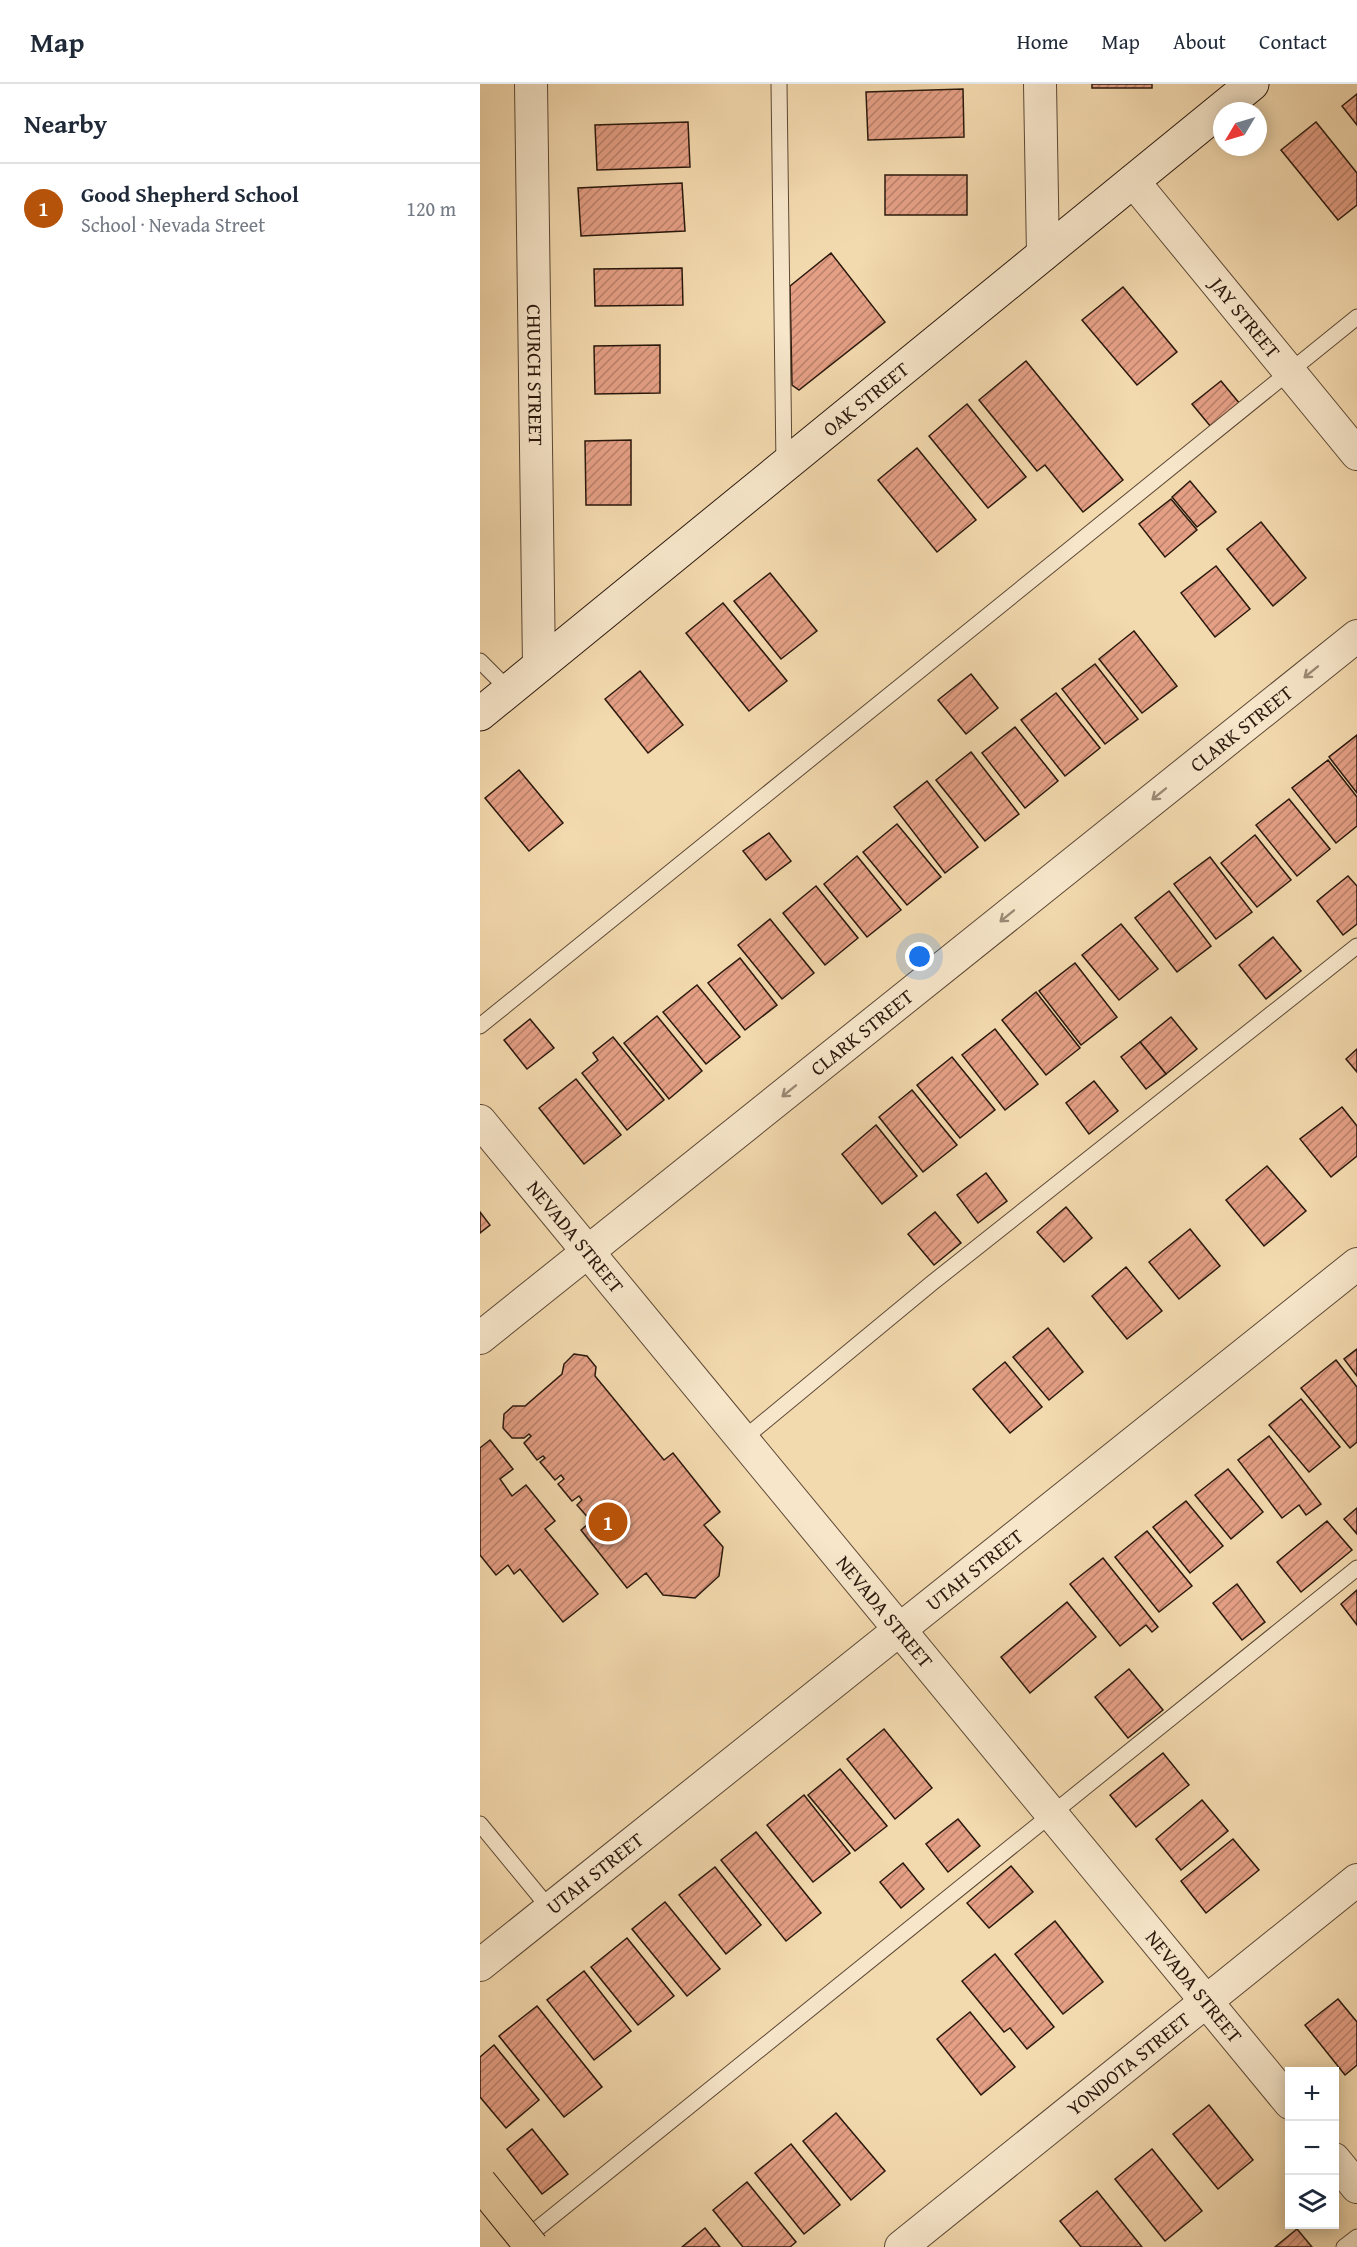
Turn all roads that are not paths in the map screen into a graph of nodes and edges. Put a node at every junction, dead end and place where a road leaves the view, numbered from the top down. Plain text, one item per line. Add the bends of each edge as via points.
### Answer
1 (531, 84) edge
2 (779, 84) edge
3 (1040, 84) edge
4 (1252, 84) edge
5 (1133, 181) junction
6 (1043, 255) junction
7 (1357, 316) edge
8 (1289, 371) junction
9 (1357, 454) edge
10 (784, 465) junction
11 (1357, 636) edge
12 (480, 661) edge
13 (539, 666) junction
14 (509, 690) junction
15 (480, 714) edge
16 (1357, 946) edge
17 (480, 1026) edge
18 (480, 1121) edge
19 (588, 1253) junction
20 (1357, 1264) edge
21 (480, 1338) edge
22 (742, 1440) junction
23 (1357, 1568) edge
24 (900, 1631) junction
25 (1051, 1813) junction
26 (480, 1824) edge
27 (1357, 1880) edge
28 (550, 1909) junction
29 (480, 1965) edge
30 (1207, 2001) junction
31 (1285, 2097) edge
32 (1339, 2164) edge
33 (480, 2183) edge
34 (1357, 2187) edge
35 (1357, 2237) edge
36 (515, 2247) edge
37 (532, 2247) edge
38 (901, 2247) edge
39 (1344, 2247) edge

1 - 13 street, CHURCH STREET
2 - 10 lane
3 - 6 street
4 - 5 main road, OAK STREET
5 - 6 main road, OAK STREET
5 - 8 street, JAY STREET
6 - 10 main road, OAK STREET
7 - 8 lane
8 - 9 street, JAY STREET
8 - 17 lane
10 - 13 main road, OAK STREET
11 -> 19 street, CLARK STREET
12 - 14 lane
13 - 14 main road, OAK STREET
14 - 15 main road, OAK STREET
16 - 22 lane via 941,1275
18 - 19 street, NEVADA STREET
19 - 21 street, CLARK STREET
19 - 22 street, NEVADA STREET
20 - 24 street, UTAH STREET
22 - 24 street, NEVADA STREET
23 - 25 lane
24 - 25 street, NEVADA STREET
24 - 28 street, UTAH STREET
25 - 30 street, NEVADA STREET
25 - 36 lane
26 - 28 lane
27 - 30 street, YONDOTA STREET
28 - 29 street, UTAH STREET
30 - 31 street, NEVADA STREET
30 - 38 street, YONDOTA STREET
32 - 34 street
33 - 37 main road, bridge
35 - 39 lane

